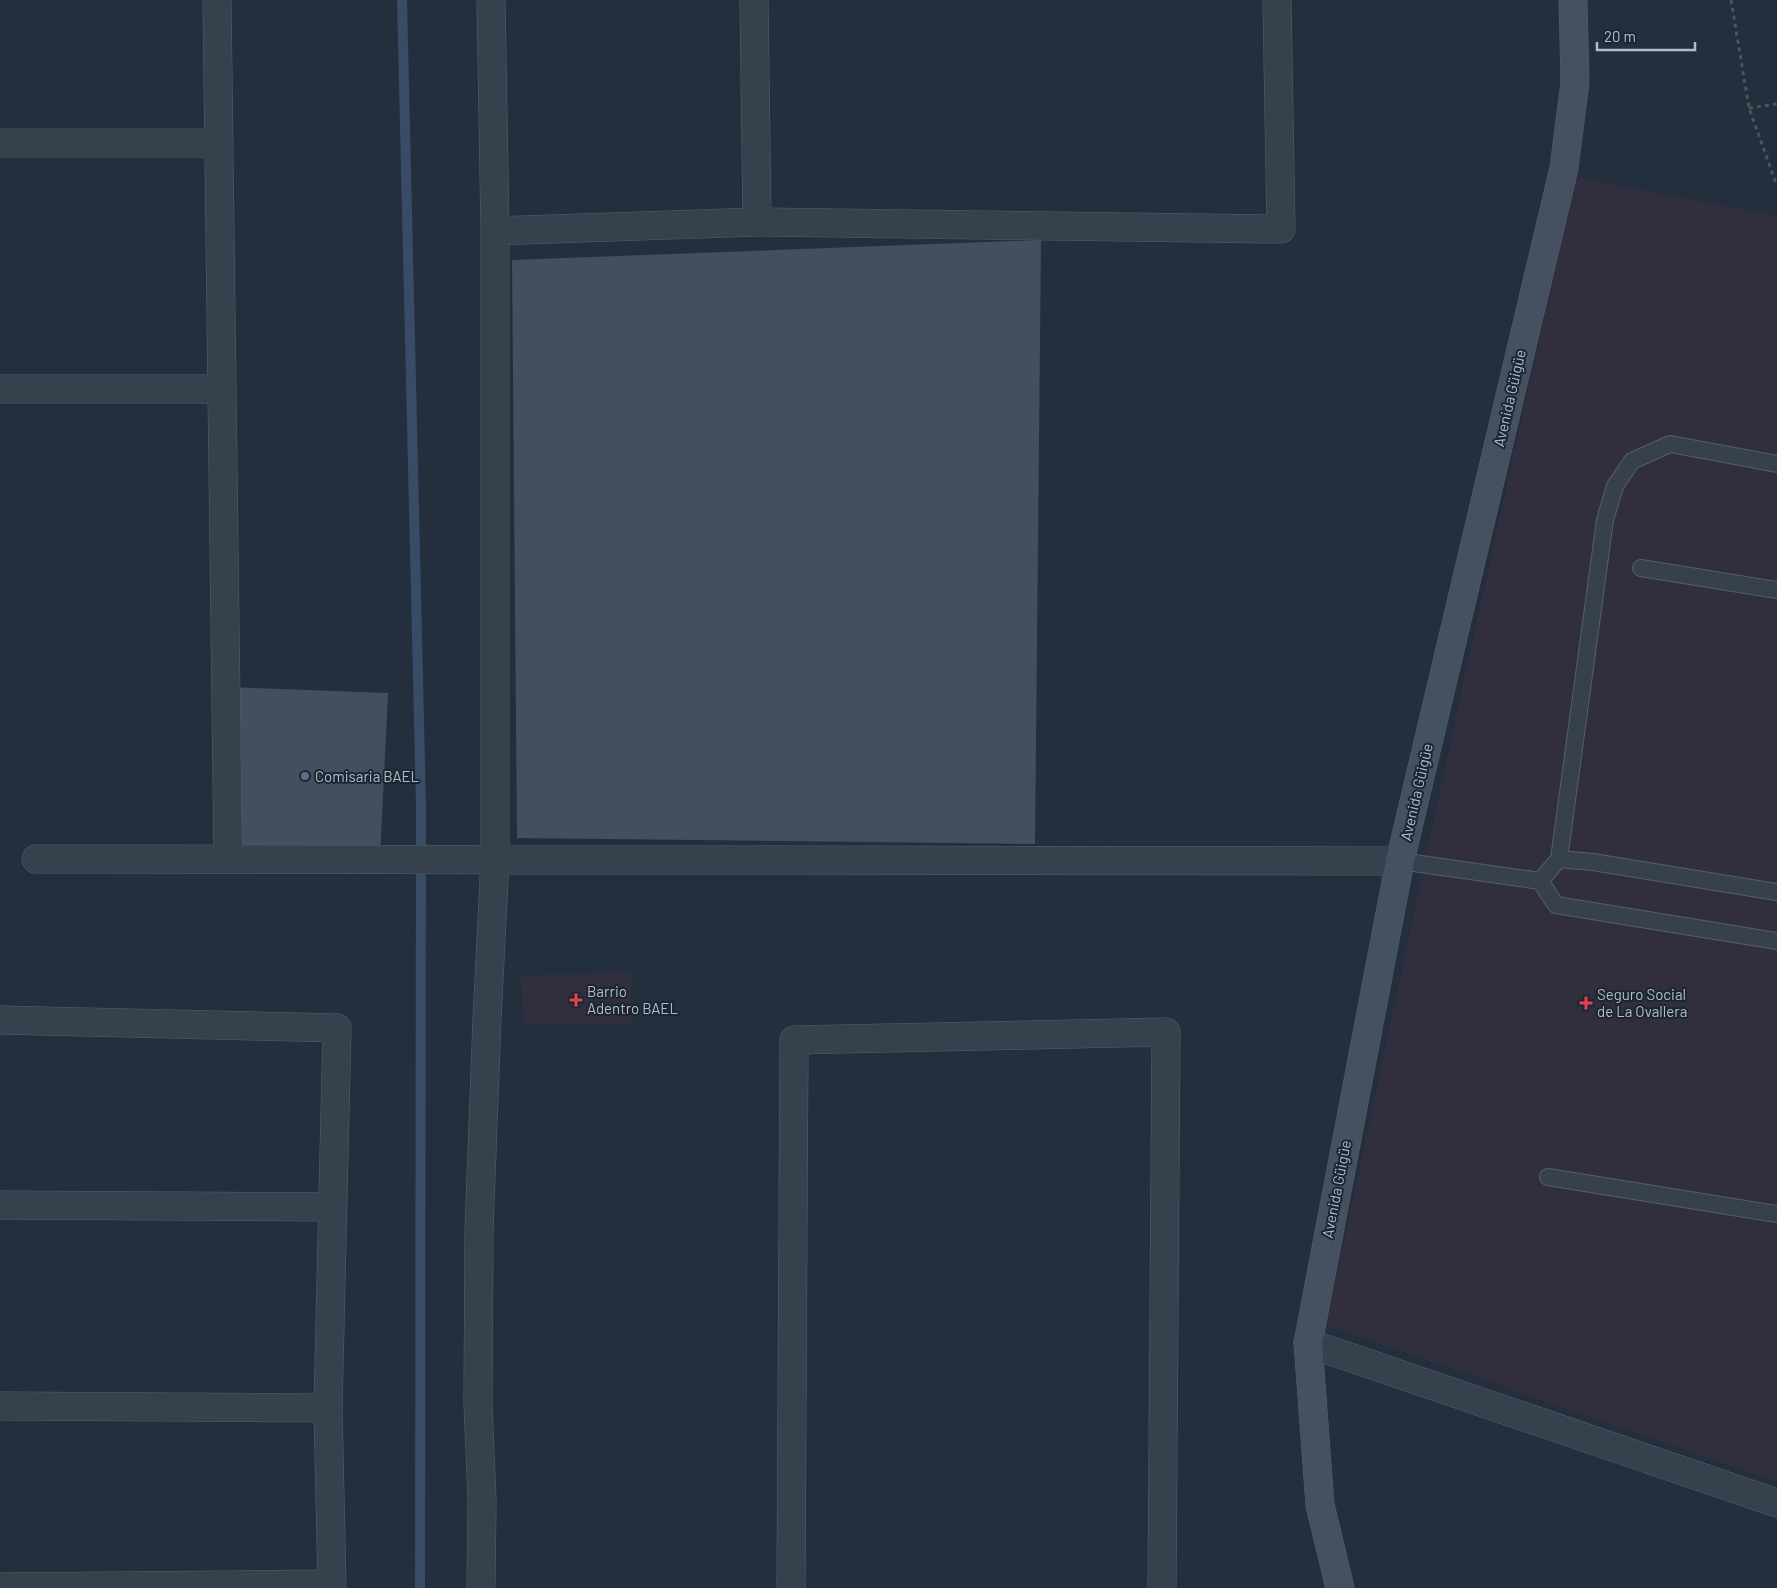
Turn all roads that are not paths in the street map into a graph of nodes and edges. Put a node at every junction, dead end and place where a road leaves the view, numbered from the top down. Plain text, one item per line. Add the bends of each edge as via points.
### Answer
1 (217, 0) edge
2 (491, 0) edge
3 (754, 0) edge
4 (1277, 0) edge
5 (1573, 0) edge
6 (0, 143) edge
7 (218, 143) junction
8 (757, 222) junction
9 (495, 231) junction
10 (0, 389) edge
11 (222, 389) junction
12 (1777, 464) edge
13 (1641, 568) dead end
14 (1777, 590) edge
15 (228, 858) junction
16 (36, 859) dead end
17 (1559, 859) junction
18 (496, 860) junction
19 (1400, 861) junction
20 (1540, 880) junction
21 (1777, 892) edge
22 (1777, 941) edge
23 (0, 1020) edge
24 (1548, 1177) dead end
25 (0, 1205) edge
26 (332, 1207) junction
27 (1777, 1214) edge
28 (1308, 1343) junction
29 (0, 1406) edge
30 (328, 1408) junction
31 (1777, 1502) edge
32 (332, 1586) edge
33 (0, 1588) edge
34 (481, 1588) edge
35 (791, 1588) edge
36 (1162, 1588) edge
37 (1340, 1588) edge

1 - 7 street
2 - 9 street
3 - 8 street
4 - 8 street via 1281,229
5 - 19 street, Avenida Güigüe via 1575,82 1564,168
6 - 7 street
7 - 11 street
8 - 9 street
9 - 18 street
10 - 11 street
11 - 15 street
12 - 17 lane via 1670,444 1632,461 1615,486 1605,520
13 - 14 lane
15 - 16 street
15 - 18 street
17 - 20 lane
17 - 21 lane
18 - 19 street
18 - 34 street via 478,1230
19 - 20 lane
19 - 28 street, Avenida Güigüe
20 - 22 lane via 1556,905
23 - 26 street via 337,1028
24 - 27 lane
25 - 26 street
26 - 30 street
28 - 31 street
28 - 37 street, Avenida Güigüe via 1320,1505
29 - 30 street
30 - 32 street
32 - 33 street
35 - 36 street via 794,1040 1166,1032

